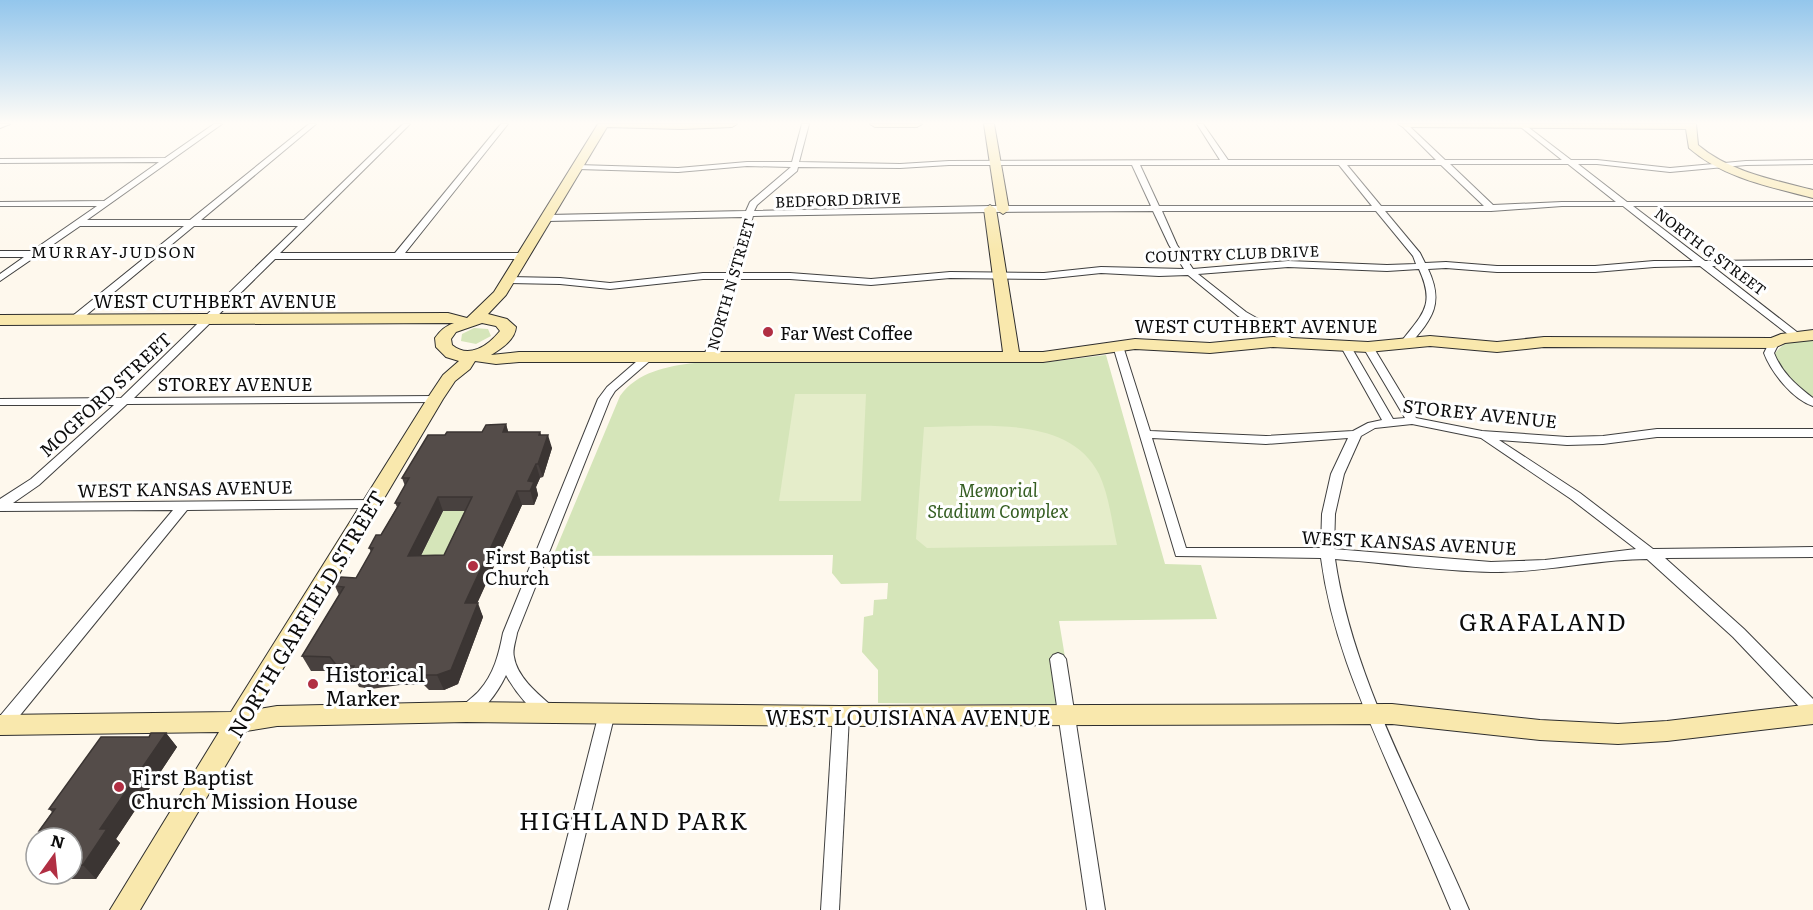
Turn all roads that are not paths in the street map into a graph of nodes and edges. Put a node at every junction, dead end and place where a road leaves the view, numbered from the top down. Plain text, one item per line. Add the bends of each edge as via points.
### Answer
1 (158, 166) edge
2 (262, 166) edge
3 (364, 166) edge
4 (471, 166) edge
5 (719, 166) edge
6 (794, 166) edge
7 (995, 166) edge
8 (1138, 166) edge
9 (1345, 166) edge
10 (1447, 166) edge
11 (1576, 166) edge
12 (1638, 166) edge
13 (1707, 166) edge
14 (1727, 166) edge
15 (578, 167) joint
16 (1813, 194) edge
17 (106, 203) junction
18 (0, 204) edge
19 (1625, 204) junction
20 (1813, 204) edge
21 (1379, 208) junction
22 (1491, 208) junction
23 (996, 209) junction
24 (1156, 209) junction
25 (750, 215) junction
26 (547, 218) junction
27 (78, 223) junction
28 (193, 223) junction
29 (306, 223) junction
30 (0, 254) edge
31 (34, 254) junction
32 (272, 256) junction
33 (398, 256) junction
34 (524, 256) junction
35 (1813, 263) edge
36 (1703, 264) junction
37 (1422, 266) junction
38 (1190, 272) junction
39 (732, 276) junction
40 (999, 276) junction
41 (0, 278) edge
42 (509, 280) junction
43 (499, 295) junction
44 (0, 320) edge
45 (74, 320) junction
46 (207, 320) junction
47 (496, 320) junction
48 (463, 323) junction
49 (1805, 335) edge
50 (1291, 342) junction
51 (1406, 342) junction
52 (1774, 343) junction
53 (1345, 345) junction
54 (1118, 346) junction
55 (1368, 347) junction
56 (492, 349) junction
57 (452, 353) junction
58 (471, 356) junction
59 (519, 357) junction
60 (648, 357) junction
61 (709, 357) junction
62 (1012, 357) junction
63 (449, 378) junction
64 (1367, 384) junction
65 (1389, 384) junction
66 (435, 399) junction
67 (0, 402) edge
68 (123, 402) junction
69 (1813, 403) edge
70 (1412, 421) junction
71 (1389, 422) junction
72 (1813, 433) edge
73 (1144, 434) junction
74 (1356, 434) junction
75 (1482, 435) junction
76 (370, 504) junction
77 (0, 506) edge
78 (182, 507) junction
79 (1813, 552) edge
80 (1328, 553) junction
81 (1652, 554) junction
82 (506, 657) junction
83 (1058, 659) dead end
84 (1813, 710) edge
85 (466, 712) junction
86 (547, 712) junction
87 (607, 713) junction
88 (1813, 714) edge
89 (1066, 715) junction
90 (1374, 715) junction
91 (841, 716) junction
92 (238, 722) junction
93 (1, 725) edge
94 (124, 910) edge
95 (558, 910) edge
96 (830, 910) edge
97 (1095, 910) edge
98 (1460, 910) edge

1 - 17 street
2 - 28 street
3 - 29 street, MOGFORD STREET
4 - 33 street
5 - 15 street via 678,170
6 - 25 street, NORTH N STREET via 790,175 753,204
7 - 23 street
8 - 24 street
9 - 21 street
10 - 22 street
11 - 19 street, NORTH G STREET
12 - 13 street via 1670,170
14 - 16 street
15 - 26 street
17 - 18 street
17 - 27 street
19 - 20 street, BEDFORD DRIVE
19 - 22 street, BEDFORD DRIVE
19 - 36 street, NORTH G STREET
21 - 22 street, BEDFORD DRIVE
21 - 24 street, BEDFORD DRIVE
21 - 37 street
23 - 24 street, BEDFORD DRIVE
23 - 25 street, BEDFORD DRIVE
23 - 40 street
24 - 38 street
25 - 26 street, BEDFORD DRIVE
25 - 39 street, NORTH N STREET
26 - 34 street
27 - 28 street
27 - 31 street
28 - 29 street
28 - 45 street
29 - 32 street, MOGFORD STREET
30 - 31 street
31 - 41 street
32 - 33 street
32 - 46 street, MOGFORD STREET
33 - 34 street
34 - 42 street
35 - 36 street, COUNTRY CLUB DRIVE
36 - 37 street, COUNTRY CLUB DRIVE via 1595,269
36 - 49 street, NORTH G STREET
37 - 38 street, COUNTRY CLUB DRIVE via 1288,264
37 - 51 street via 1430,283 1431,308
38 - 40 street, COUNTRY CLUB DRIVE via 1101,270
38 - 50 street via 1258,325
39 - 40 street, COUNTRY CLUB DRIVE via 871,282 950,275
39 - 42 street, COUNTRY CLUB DRIVE via 610,286
39 - 61 street, NORTH N STREET
40 - 62 street
42 - 43 street
43 - 47 street via 501,299 491,315
43 - 48 street via 483,312
44 - 45 street, WEST CUTHBERT AVENUE
45 - 46 street, WEST CUTHBERT AVENUE
46 - 48 street, WEST CUTHBERT AVENUE via 429,319
46 - 68 street, MOGFORD STREET
47 - 48 street
47 - 56 street via 508,327 508,332
48 - 57 street via 443,338 444,347
49 - 52 street, WEST CUTHBERT AVENUE
50 - 53 street, WEST CUTHBERT AVENUE
50 - 54 street, WEST CUTHBERT AVENUE via 1210,348
51 - 52 street, WEST CUTHBERT AVENUE via 1497,347 1544,342
51 - 55 street, WEST CUTHBERT AVENUE
52 - 69 street via 1769,353 1774,367
53 - 55 street, WEST CUTHBERT AVENUE
53 - 64 street
54 - 62 street, WEST CUTHBERT AVENUE via 1043,357
54 - 73 street
55 - 65 street
56 - 58 street
56 - 59 street, WEST CUTHBERT AVENUE
57 - 58 street
57 - 63 street
58 - 59 street, WEST CUTHBERT AVENUE
58 - 63 street, NORTH GARFIELD STREET
59 - 60 street, WEST CUTHBERT AVENUE
60 - 61 street, WEST CUTHBERT AVENUE
60 - 82 street via 610,389 604,399 510,633
61 - 62 street, WEST CUTHBERT AVENUE
63 - 66 street, NORTH GARFIELD STREET
64 - 65 street
64 - 71 street
65 - 70 street
66 - 68 street, STOREY AVENUE
66 - 76 street, NORTH GARFIELD STREET
67 - 68 street, STOREY AVENUE
68 - 77 street, MOGFORD STREET via 35,482
70 - 71 street, STOREY AVENUE
70 - 75 street, STOREY AVENUE
71 - 74 street, STOREY AVENUE
72 - 75 street, STOREY AVENUE via 1656,433 1590,441
73 - 74 street, STOREY AVENUE via 1266,440
73 - 80 street, WEST KANSAS AVENUE via 1181,553
74 - 80 street via 1334,483
75 - 81 street via 1562,485
76 - 78 street, WEST KANSAS AVENUE
76 - 92 street, NORTH GARFIELD STREET
77 - 78 street, WEST KANSAS AVENUE
78 - 93 street
79 - 81 street, WEST KANSAS AVENUE
80 - 81 street, WEST KANSAS AVENUE via 1491,567
80 - 90 street via 1340,626
81 - 84 street via 1734,627
82 - 85 street via 495,685
82 - 86 street via 526,693
83 - 89 street
85 - 86 street, WEST LOUISIANA AVENUE
85 - 92 street, WEST LOUISIANA AVENUE via 277,716
86 - 87 street, WEST LOUISIANA AVENUE
87 - 91 street, WEST LOUISIANA AVENUE
87 - 95 street
88 - 90 street, WEST LOUISIANA AVENUE via 1616,734 1557,733 1442,718
89 - 90 street, WEST LOUISIANA AVENUE
89 - 91 street, WEST LOUISIANA AVENUE
89 - 97 street
90 - 98 street
91 - 96 street
92 - 93 street, WEST LOUISIANA AVENUE
92 - 94 street, NORTH GARFIELD STREET

